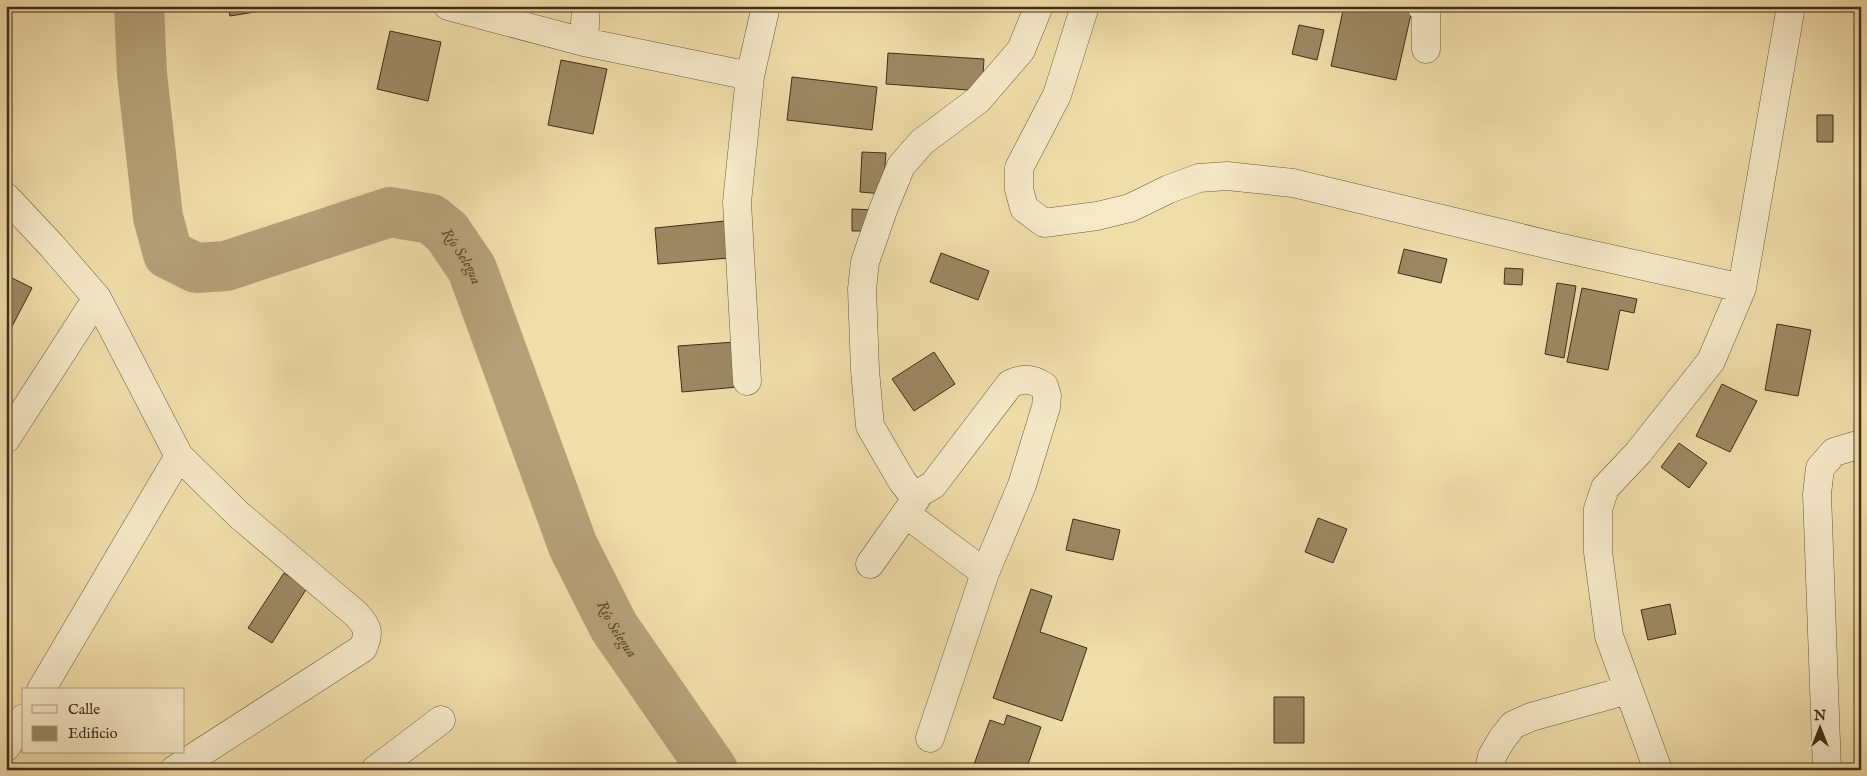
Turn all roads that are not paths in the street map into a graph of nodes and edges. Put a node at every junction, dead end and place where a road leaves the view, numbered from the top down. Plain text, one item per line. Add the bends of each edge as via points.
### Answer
1 (448, 6) edge
2 (586, 6) edge
3 (766, 6) edge
4 (1039, 6) edge
5 (1084, 6) edge
6 (1421, 6) edge
7 (1791, 6) edge
8 (584, 42) junction
9 (1426, 49) dead end
10 (750, 76) junction
11 (6, 197) edge
12 (1742, 288) junction
13 (97, 298) junction
14 (747, 381) dead end
15 (6, 439) edge
16 (1861, 444) edge
17 (180, 456) junction
18 (921, 492) junction
19 (906, 514) junction
20 (870, 564) dead end
21 (985, 572) junction
22 (41, 688) edge
23 (1628, 690) junction
24 (441, 720) dead end
25 (22, 721) edge
26 (930, 738) dead end
27 (6, 747) edge
28 (174, 770) edge
29 (375, 770) edge
30 (1488, 770) edge
31 (1658, 770) edge
32 (1827, 770) edge

1 - 8 street
2 - 8 street
3 - 10 street
4 - 18 street via 1021,50 978,100 922,142 901,166 866,262 862,288 870,426 902,481 909,490
5 - 12 street via 1057,94 1019,168 1019,190 1024,208 1044,223 1130,208 1199,178 1227,176 1293,183
6 - 9 street via 1426,12
7 - 12 street
8 - 10 street
10 - 14 street via 737,202
11 - 13 street
12 - 23 street via 1711,361 1638,453 1605,488 1598,509 1598,552 1610,636
13 - 15 street
13 - 17 street
16 - 32 street via 1834,452 1820,468 1817,494
17 - 22 street
17 - 28 street via 239,515 356,614 365,624 368,637 363,648
18 - 19 street
18 - 21 street via 933,485 1010,384 1021,379 1034,380 1044,386 1046,407 1025,477
19 - 20 street
19 - 21 street
21 - 26 street
23 - 30 street via 1531,717 1513,726 1497,748
23 - 31 street
24 - 29 street
25 - 27 street

